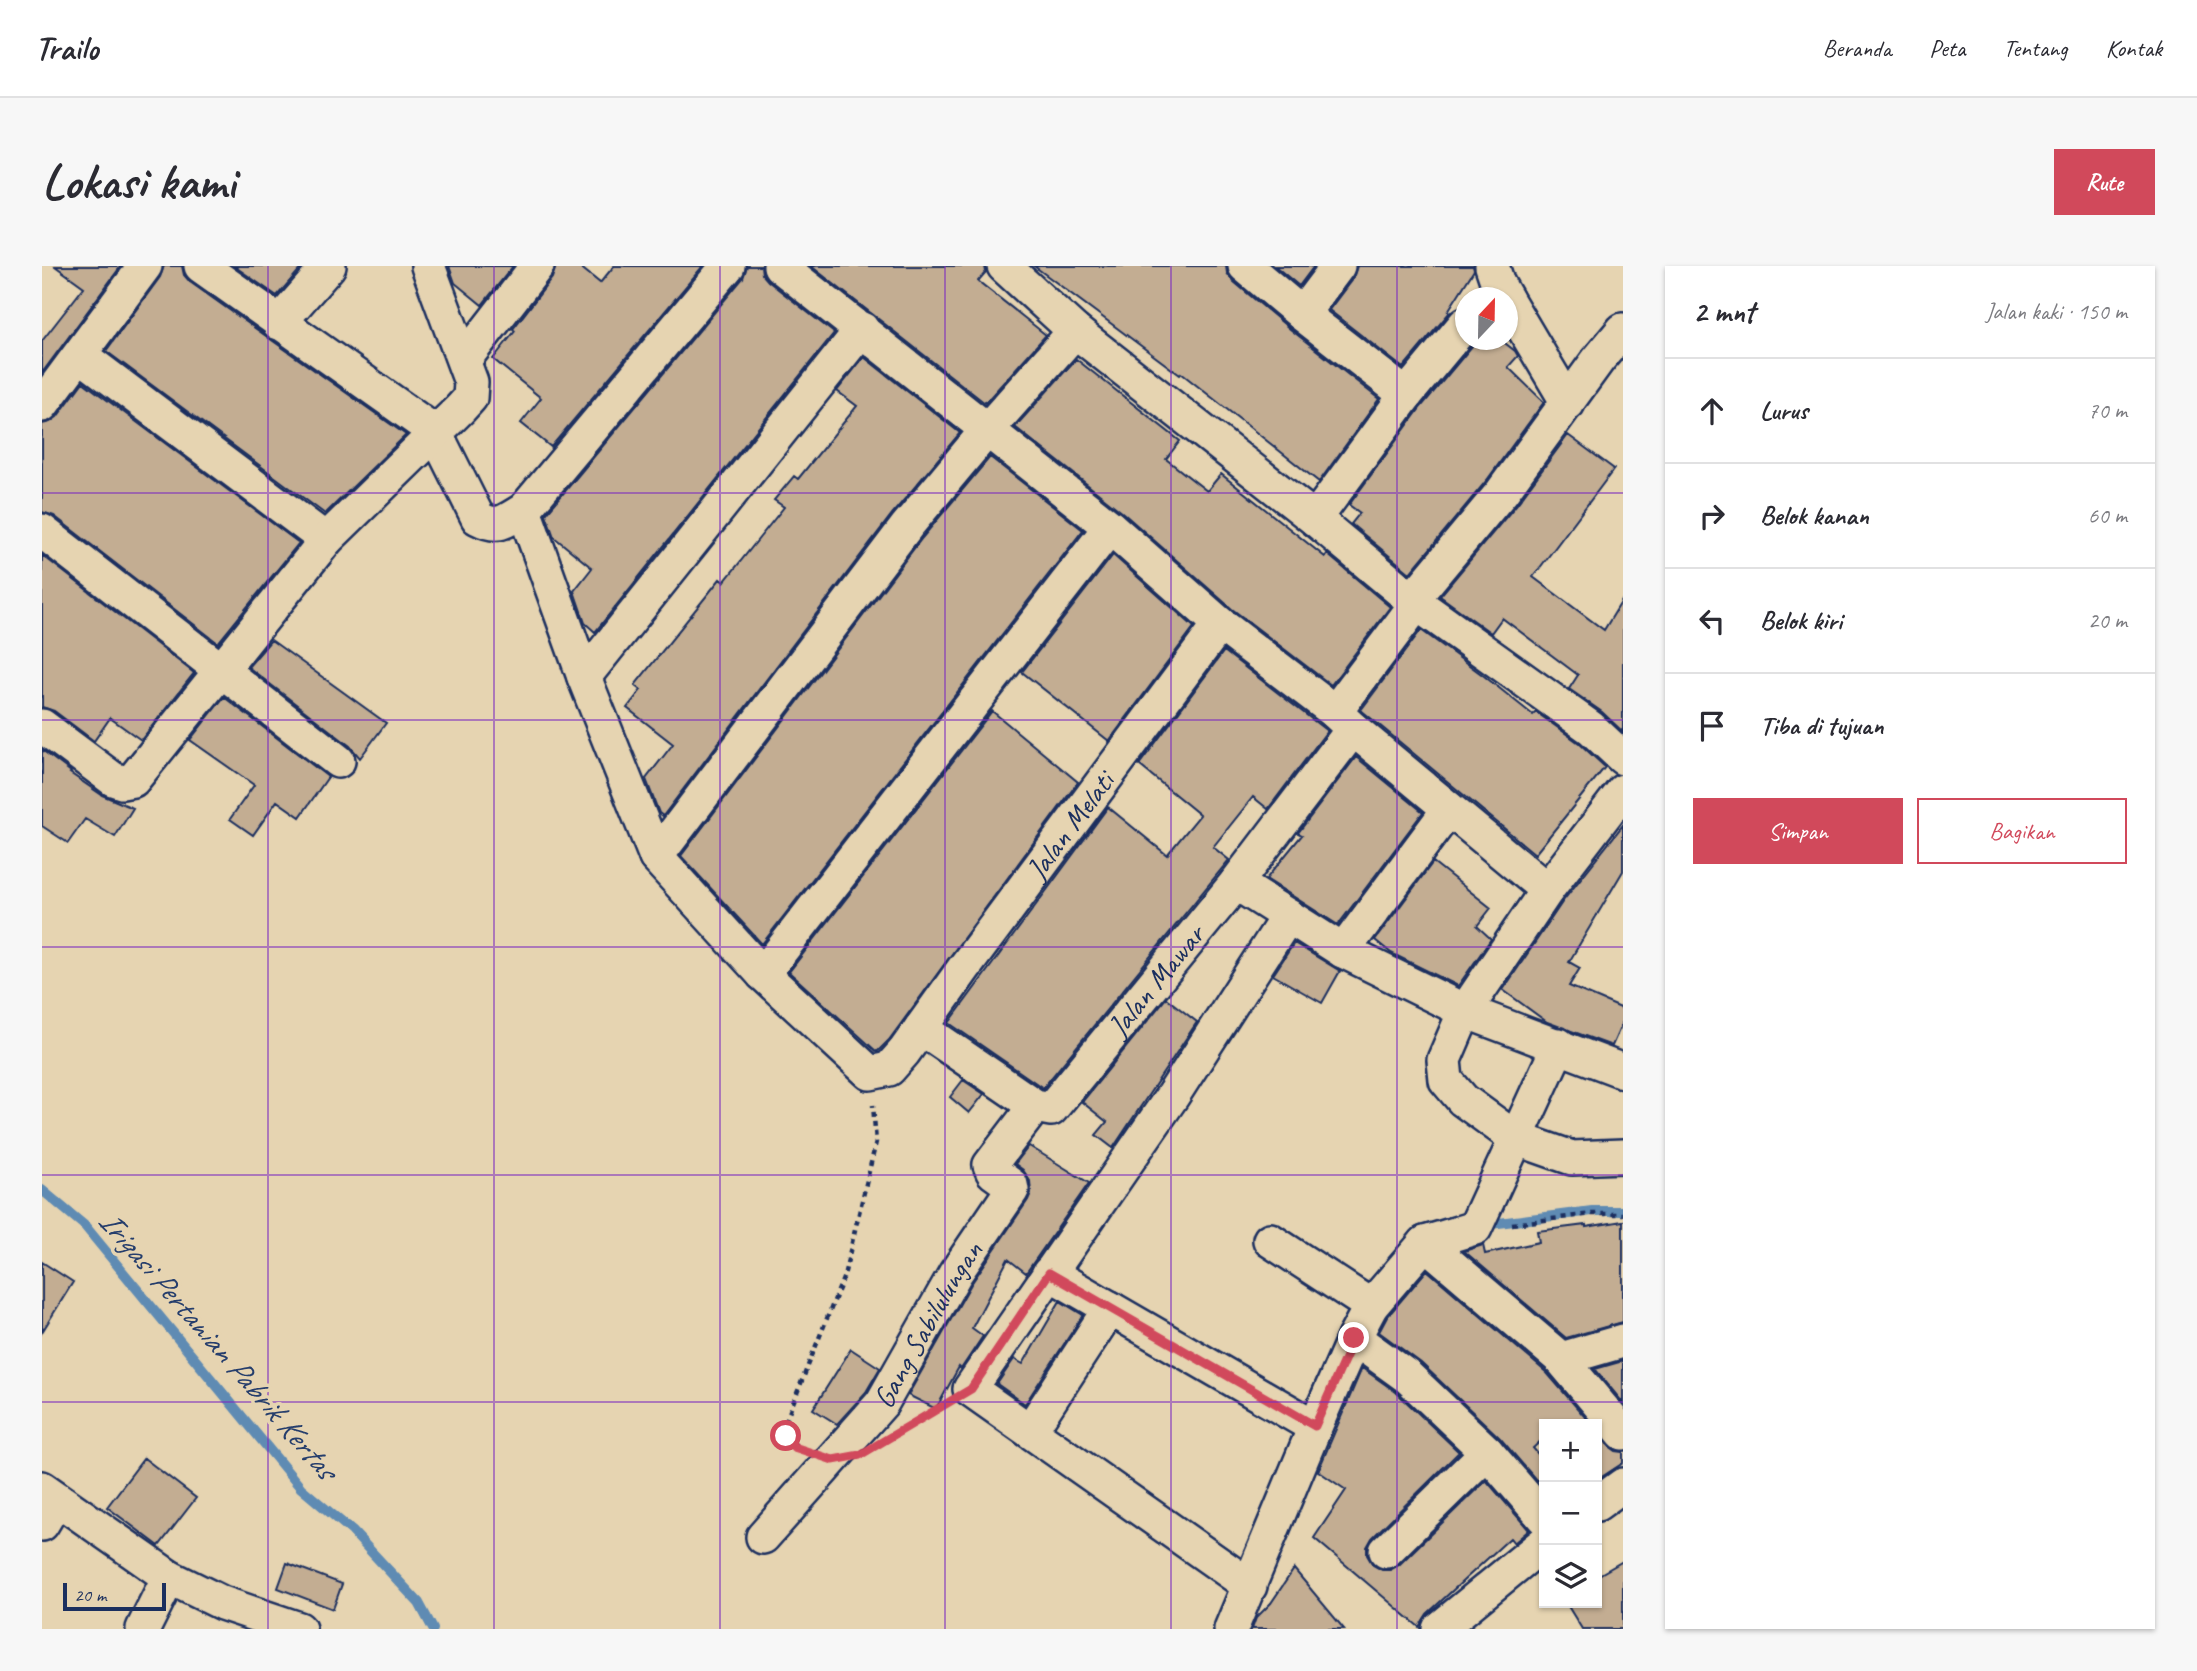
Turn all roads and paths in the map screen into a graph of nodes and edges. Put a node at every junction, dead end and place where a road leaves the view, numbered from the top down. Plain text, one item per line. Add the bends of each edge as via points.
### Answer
1 (145, 266) edge
2 (201, 266) edge
3 (329, 266) edge
4 (428, 266) edge
5 (537, 266) edge
6 (728, 266) edge
7 (780, 266) edge
8 (1004, 266) edge
9 (1245, 266) edge
10 (1338, 266) edge
11 (1302, 314) junction
12 (1518, 322) edge
13 (279, 323) junction
14 (862, 329) junction
15 (1623, 330) edge
16 (1075, 331) junction
17 (1455, 336) edge
18 (80, 355) junction
19 (464, 360) junction
20 (1611, 367) edge
21 (1406, 395) junction
22 (1568, 403) junction
23 (42, 405) edge
24 (987, 430) junction
25 (435, 432) junction
26 (524, 510) junction
27 (1315, 519) junction
28 (1110, 527) junction
29 (42, 531) edge
30 (327, 540) junction
31 (1414, 602) junction
32 (1220, 624) junction
33 (222, 670) junction
34 (584, 677) junction
35 (1344, 720) junction
36 (42, 726) edge
37 (1623, 758) edge
38 (338, 761) dead end
39 (1623, 791) edge
40 (1449, 808) junction
41 (656, 858) junction
42 (1236, 883) junction
43 (1547, 890) junction
44 (1287, 916) junction
45 (1343, 951) junction
46 (763, 974) junction
47 (1465, 1011) junction
48 (921, 1028) junction
49 (1559, 1045) junction
50 (1623, 1071) edge
51 (870, 1073) junction
52 (1035, 1106) junction
53 (1515, 1138) junction
54 (1623, 1156) edge
55 (1623, 1214) edge
56 (1475, 1228) junction
57 (1270, 1240) dead end
58 (1425, 1243) junction
59 (1049, 1273) junction
60 (1371, 1306) junction
61 (1110, 1307) junction
62 (1354, 1338) junction
63 (1623, 1340) edge
64 (1561, 1359) junction
65 (971, 1389) junction
66 (1315, 1426) junction
67 (904, 1428) dead end
68 (1030, 1431) junction
69 (1623, 1433) edge
70 (1487, 1452) junction
71 (833, 1460) junction
72 (1623, 1485) edge
73 (1602, 1500) edge
74 (47, 1504) edge
75 (1539, 1512) edge
76 (763, 1537) dead end
77 (1542, 1545) edge
78 (1386, 1551) dead end
79 (169, 1577) junction
80 (1250, 1586) junction
81 (143, 1629) edge
82 (299, 1629) edge
83 (1230, 1629) edge
84 (1439, 1629) edge

1 - 18 street
2 - 13 street
3 - 13 street
4 - 19 street
5 - 19 street
6 - 26 street
7 - 14 street
8 - 16 street
9 - 11 street
10 - 11 street
11 - 21 street
12 - 22 street
13 - 25 street
14 - 24 street
14 - 34 street
15 - 20 street, Jalan Mawar
16 - 24 street
16 - 27 street
17 - 21 street
18 - 23 street
18 - 30 street
19 - 25 street via 470,398
20 - 22 street, Jalan Mawar
21 - 27 street
22 - 31 street, Jalan Mawar
24 - 28 street
24 - 41 street via 907,526
25 - 26 street via 478,518 492,525
25 - 30 street
26 - 34 street
27 - 31 street
28 - 32 street
28 - 46 street
29 - 33 street
30 - 33 street
31 - 35 street, Jalan Mawar
31 - 37 street via 1591,728
32 - 35 street
32 - 48 street, Jalan Melati
33 - 36 street via 127,783 113,779
33 - 38 street
34 - 41 street
35 - 40 street
35 - 42 street, Jalan Mawar
39 - 43 street
40 - 43 street
40 - 45 street
41 - 46 street
42 - 44 street
42 - 52 street, Jalan Mawar via 1053,1107
43 - 47 street
44 - 45 street
44 - 59 street via 1173,1094
45 - 47 street
46 - 51 street
47 - 49 street
47 - 53 street via 1444,1060 1446,1080 1463,1100
48 - 51 street, Jalan Melati via 889,1069
48 - 52 street
49 - 50 street
49 - 53 street
51 - 71 path via 876,1142 844,1276 785,1423 786,1436 794,1447
52 - 71 street, Gang Sabilulungan via 990,1165 1012,1190 956,1274 882,1403
53 - 54 street via 1572,1158
53 - 56 street
55 - 56 path
56 - 58 street
57 - 60 street
58 - 60 street
58 - 64 street
59 - 61 street
59 - 65 street
60 - 62 street
61 - 66 street
61 - 68 street
62 - 66 street
62 - 70 street via 1408,1377
63 - 64 street
64 - 69 street
65 - 67 path
65 - 68 street
66 - 80 street
68 - 80 street
70 - 75 street
70 - 78 street
71 - 76 street, Gang Sabilulungan
72 - 73 street
74 - 79 street
77 - 84 street
79 - 81 street
79 - 82 street via 222,1603
80 - 83 street

